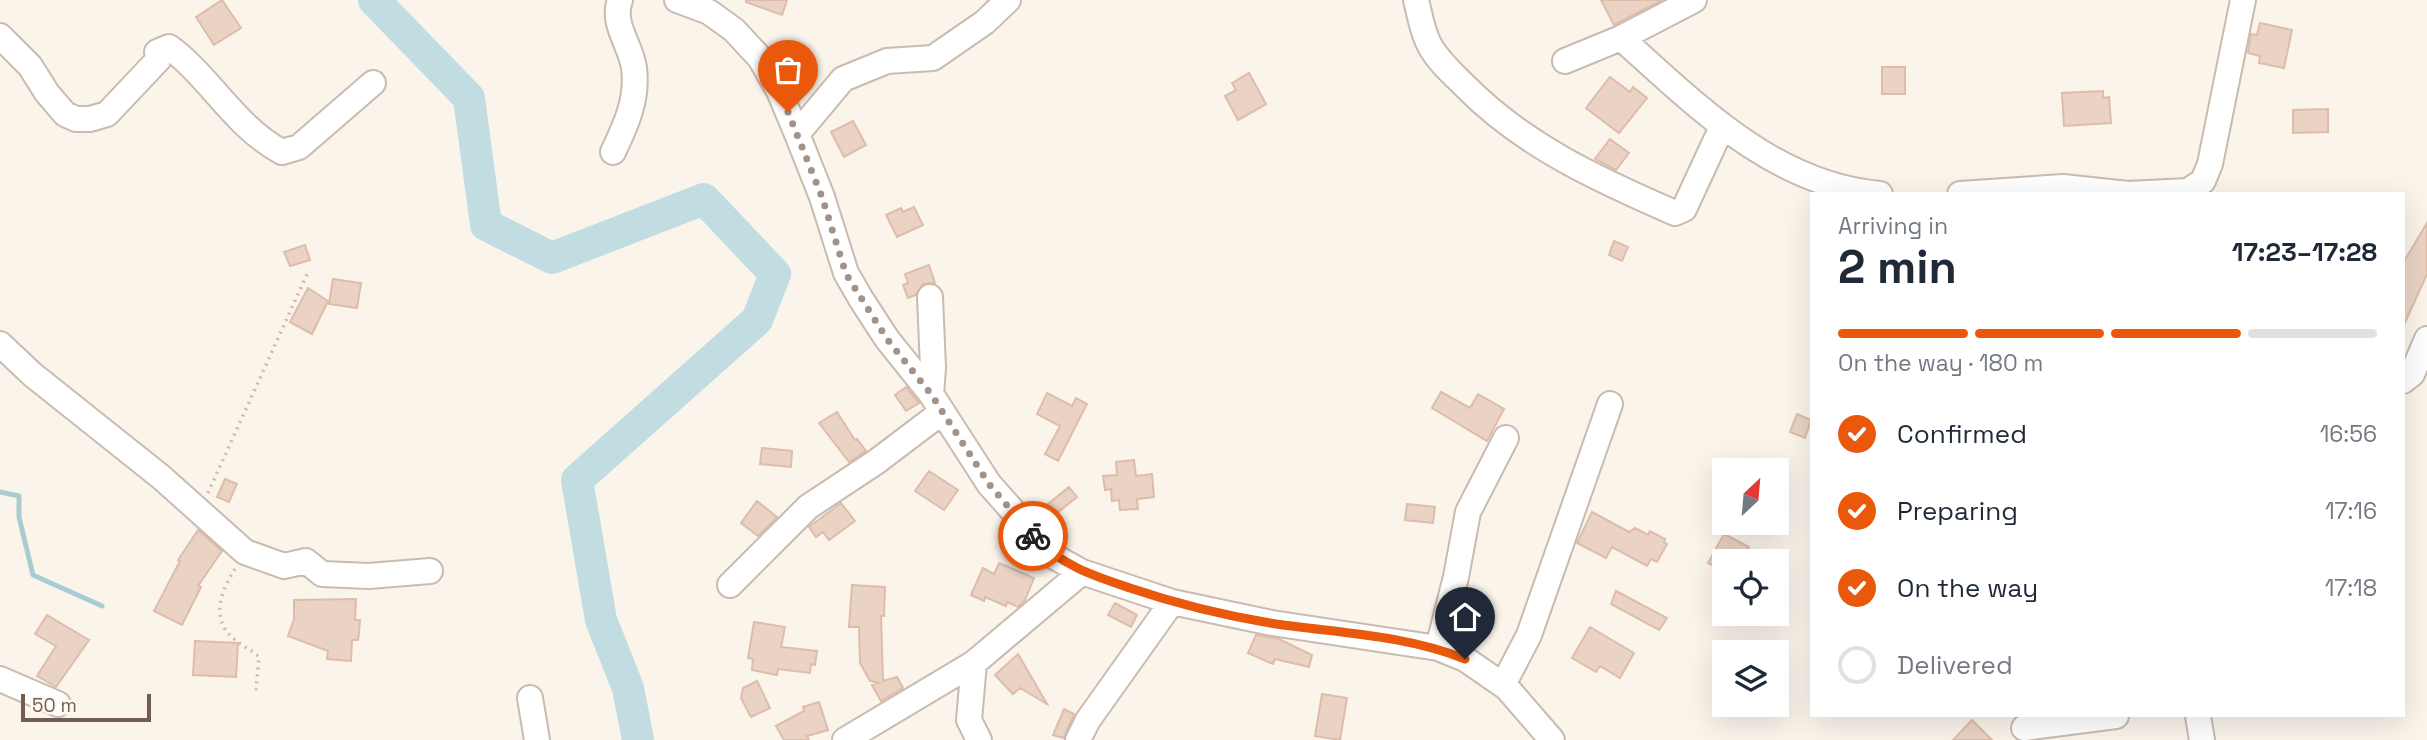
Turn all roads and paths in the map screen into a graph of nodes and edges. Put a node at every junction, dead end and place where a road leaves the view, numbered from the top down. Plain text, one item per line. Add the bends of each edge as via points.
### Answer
1 (620, 0) edge
2 (677, 0) edge
3 (1008, 0) edge
4 (1416, 0) edge
5 (1694, 0) edge
6 (2243, 0) edge
7 (0, 36) edge
8 (1621, 38) junction
9 (1565, 61) dead end
10 (373, 83) dead end
11 (1722, 127) junction
12 (797, 134) junction
13 (613, 152) dead end
14 (1869, 192) edge
15 (1989, 192) edge
16 (2127, 192) edge
17 (2164, 192) edge
18 (308, 272) dead end
19 (930, 297) dead end
20 (2427, 340) edge
21 (0, 344) edge
22 (2405, 379) edge
23 (937, 403) junction
24 (1610, 404) dead end
25 (1506, 438) dead end
26 (201, 511) junction
27 (245, 552) junction
28 (430, 571) dead end
29 (1082, 572) junction
30 (730, 585) dead end
31 (1172, 602) junction
32 (1437, 648) junction
33 (974, 663) junction
34 (0, 679) edge
35 (1503, 685) junction
36 (256, 690) dead end
37 (530, 698) dead end
38 (58, 704) dead end
39 (2108, 717) edge
40 (2198, 717) edge
41 (2025, 728) dead end
42 (537, 740) edge
43 (845, 740) edge
44 (979, 740) edge
45 (1078, 740) edge
46 (1552, 740) edge
47 (2202, 740) edge

1 - 13 street via 618,21 634,66 634,89 630,114
2 - 12 street via 709,12 760,58
3 - 12 street via 933,58 887,61 843,79
4 - 11 street via 1429,45 1489,111 1541,148 1675,213 1684,209
5 - 8 street
6 - 17 street via 2210,164 2203,181 2188,191
7 - 10 street via 30,66 65,114 76,119 107,114 158,60 157,52 169,47 262,141 282,152 299,147
8 - 9 street
8 - 11 street
11 - 14 street via 1824,184
12 - 23 street via 846,274 887,339
15 - 16 street via 2063,187
18 - 26 path
19 - 23 street
20 - 22 street
21 - 26 street
23 - 29 street via 989,484 1020,522 1053,556
23 - 30 street via 876,462 808,506
24 - 35 street via 1529,635
25 - 32 street via 1468,512
26 - 27 street
27 - 28 street via 284,566 306,561 322,574
27 - 36 path via 224,586 220,606 226,630 259,657
29 - 31 street
29 - 33 street
31 - 32 street via 1272,623
31 - 45 street
32 - 35 street via 1465,659
33 - 43 street
33 - 44 street via 969,720
34 - 38 street
35 - 46 street
37 - 42 street
39 - 41 street
40 - 47 street

